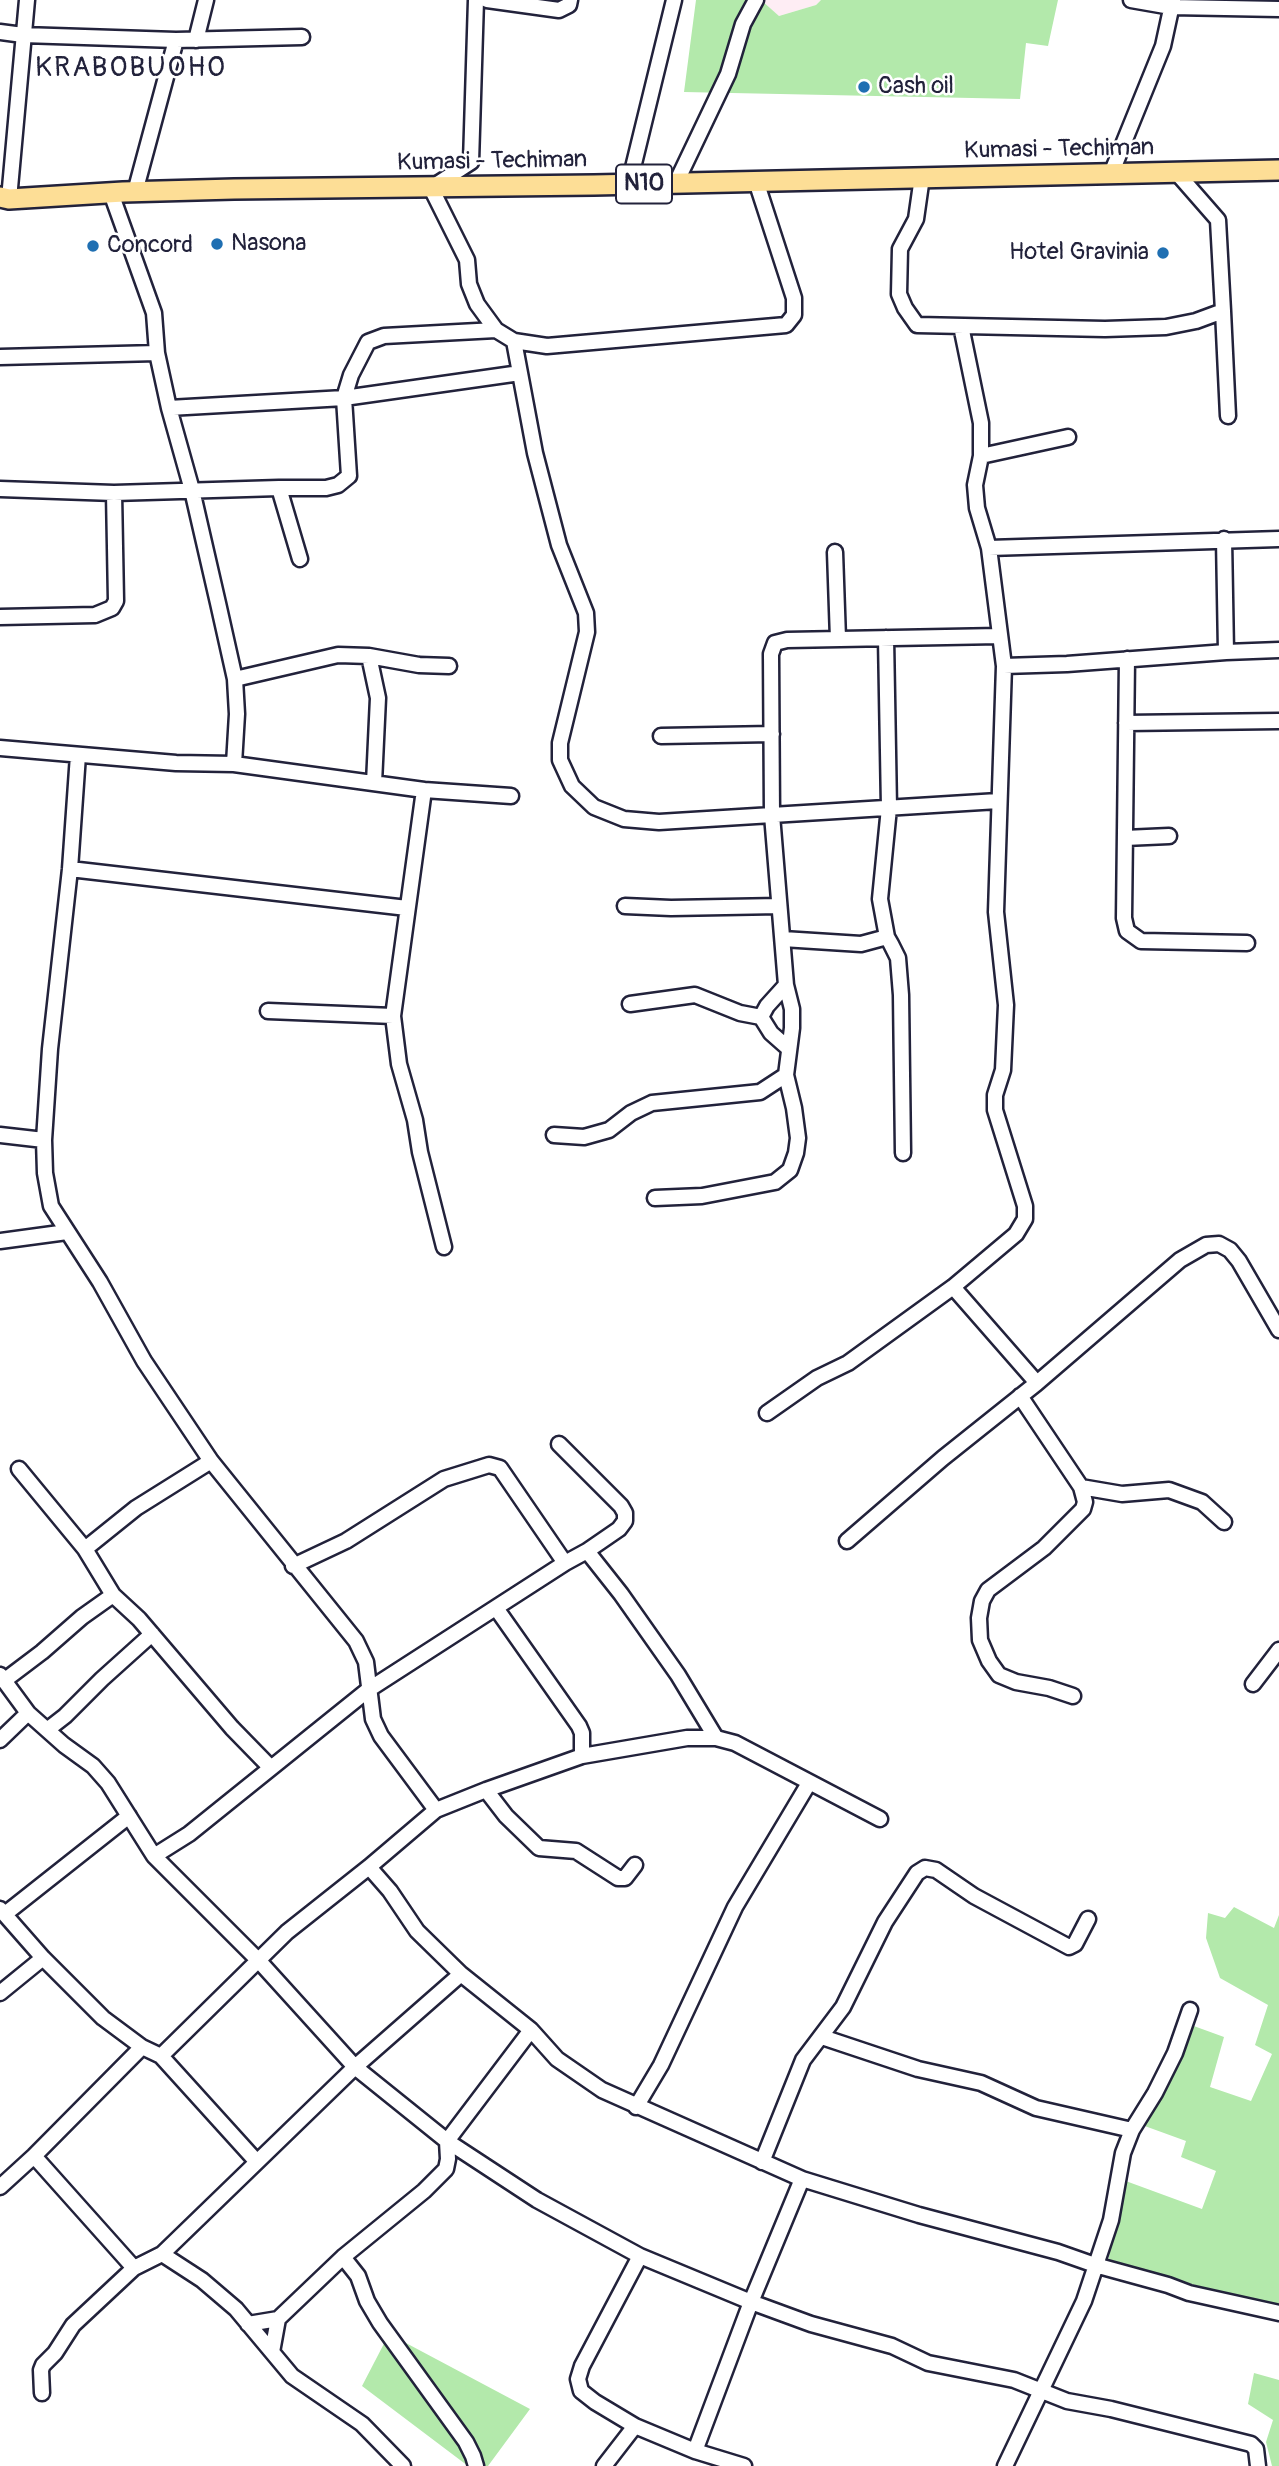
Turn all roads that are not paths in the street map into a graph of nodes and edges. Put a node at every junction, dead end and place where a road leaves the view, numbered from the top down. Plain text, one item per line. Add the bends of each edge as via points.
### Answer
1 (27, 0) edge
2 (206, 0) edge
3 (476, 0) edge
4 (487, 0) edge
5 (570, 0) edge
6 (674, 0) edge
7 (756, 0) edge
8 (1131, 0) edge
9 (1172, 4) edge
10 (1264, 5) edge
11 (1279, 9) edge
12 (0, 32) edge
13 (23, 35) junction
14 (302, 37) dead end
15 (176, 40) junction
16 (196, 40) junction
17 (1279, 170) edge
18 (1176, 172) junction
19 (1111, 174) junction
20 (922, 177) junction
21 (756, 181) junction
22 (676, 183) junction
23 (629, 184) junction
24 (431, 188) junction
25 (135, 192) junction
26 (111, 193) junction
27 (3, 200) edge
28 (1223, 311) junction
29 (961, 326) junction
30 (496, 330) junction
31 (514, 341) junction
32 (157, 353) junction
33 (0, 357) edge
34 (520, 373) junction
35 (344, 398) junction
36 (169, 408) junction
37 (1228, 416) dead end
38 (1068, 437) dead end
39 (981, 456) junction
40 (279, 488) junction
41 (0, 489) edge
42 (192, 490) junction
43 (114, 493) junction
44 (1224, 539) junction
45 (1279, 539) edge
46 (989, 548) junction
47 (835, 552) dead end
48 (300, 559) dead end
49 (0, 617) edge
50 (999, 636) junction
51 (886, 638) junction
52 (838, 639) junction
53 (1279, 650) edge
54 (1226, 652) junction
55 (369, 656) junction
56 (1127, 659) junction
57 (449, 666) dead end
58 (1004, 666) junction
59 (234, 679) junction
60 (1279, 721) edge
61 (1126, 723) junction
62 (772, 734) junction
63 (661, 736) dead end
64 (0, 748) edge
65 (78, 755) junction
66 (234, 764) junction
67 (374, 783) junction
68 (424, 790) junction
69 (511, 796) dead end
70 (998, 801) junction
71 (888, 808) junction
72 (772, 815) junction
73 (1169, 836) dead end
74 (1125, 838) junction
75 (70, 869) junction
76 (625, 906) dead end
77 (779, 906) junction
78 (407, 908) junction
79 (887, 937) junction
80 (783, 939) junction
81 (1247, 943) dead end
82 (786, 985) junction
83 (630, 1004) dead end
84 (268, 1011) dead end
85 (393, 1016) junction
86 (761, 1017) junction
87 (788, 1048) junction
88 (786, 1075) junction
89 (0, 1135) edge
90 (554, 1135) dead end
91 (44, 1140) junction
92 (903, 1153) dead end
93 (655, 1198) dead end
94 (67, 1232) junction
95 (0, 1241) edge
96 (444, 1247) dead end
97 (953, 1287) junction
98 (1279, 1330) edge
99 (1037, 1383) junction
100 (1020, 1395) junction
101 (768, 1413) dead end
102 (559, 1444) dead end
103 (211, 1461) junction
104 (19, 1469) dead end
105 (1081, 1487) junction
106 (1224, 1522) dead end
107 (847, 1541) dead end
108 (85, 1549) junction
109 (587, 1551) junction
110 (565, 1563) junction
111 (293, 1566) junction
112 (113, 1595) junction
113 (496, 1608) junction
114 (152, 1634) junction
115 (1279, 1650) edge
116 (3, 1677) edge
117 (1253, 1684) dead end
118 (368, 1690) junction
119 (1073, 1696) dead end
120 (28, 1713) junction
121 (47, 1730) junction
122 (716, 1738) junction
123 (0, 1740) edge
124 (582, 1756) junction
125 (271, 1768) junction
126 (809, 1783) junction
127 (486, 1790) junction
128 (436, 1810) junction
129 (129, 1816) junction
130 (880, 1819) dead end
131 (154, 1856) junction
132 (635, 1865) dead end
133 (369, 1867) junction
134 (2, 1911) edge
135 (1088, 1919) dead end
136 (43, 1958) junction
137 (259, 1961) junction
138 (461, 1974) junction
139 (0, 1993) edge
140 (1190, 2010) dead end
141 (531, 2030) junction
142 (822, 2037) junction
143 (142, 2048) junction
144 (161, 2056) junction
145 (355, 2067) junction
146 (636, 2107) junction
147 (1132, 2130) junction
148 (447, 2141) junction
149 (34, 2157) junction
150 (257, 2162) junction
151 (762, 2162) junction
152 (802, 2179) junction
153 (0, 2187) edge
154 (162, 2254) junction
155 (640, 2256) junction
156 (343, 2257) junction
157 (1095, 2266) junction
158 (134, 2268) junction
159 (751, 2302) junction
160 (1279, 2313) edge
161 (278, 2319) junction
162 (248, 2324) junction
163 (272, 2352) junction
164 (1039, 2392) junction
165 (42, 2393) dead end
166 (635, 2426) junction
167 (695, 2451) junction
168 (394, 2463) edge
169 (475, 2466) edge
170 (604, 2466) edge
171 (744, 2466) edge
172 (1005, 2466) edge
173 (1258, 2466) edge

1 - 13 street
2 - 16 street
3 - 24 street via 471,162
4 - 5 street via 559,10
6 - 23 street
7 - 22 street
8 - 9 street
9 - 10 street
9 - 19 street via 1163,46
10 - 11 street
12 - 13 street
13 - 15 street
13 - 27 street
14 - 16 street
15 - 16 street
15 - 25 street
17 - 18 highway, Kumasi - Techiman / N10
18 - 19 highway, Kumasi - Techiman / N10
18 - 28 street via 1217,220
19 - 20 highway, Kumasi - Techiman / N10
20 - 21 highway, Kumasi - Techiman / N10
20 - 29 street via 916,219 900,248 899,293 917,325
21 - 22 highway, Kumasi - Techiman / N10
21 - 31 street via 794,298 794,315 786,325 547,346
22 - 23 highway, Kumasi - Techiman / N10
23 - 24 highway, Kumasi - Techiman / N10
24 - 25 highway, Kumasi - Techiman / N10
24 - 30 street via 467,260 477,304
25 - 26 highway, Kumasi - Techiman / N10
26 - 27 highway, Kumasi - Techiman / N10
26 - 32 street via 154,313
28 - 29 street via 1166,327
28 - 37 street
29 - 39 street via 981,424
30 - 31 street
30 - 35 street via 384,336 368,342
31 - 34 street
32 - 33 street
32 - 36 street
34 - 35 street
34 - 72 street via 559,545 586,613 587,632 560,743 560,760 572,786 594,807 624,819 659,822
35 - 36 street
35 - 40 street via 349,475 326,488
36 - 42 street
38 - 39 street
39 - 46 street via 975,485
40 - 42 street
40 - 48 street
41 - 43 street
42 - 43 street
42 - 59 street
43 - 49 street via 116,601 112,608 95,615
44 - 45 street
44 - 46 street
44 - 54 street
46 - 50 street
47 - 52 street
50 - 51 street
50 - 58 street
51 - 52 street
51 - 71 street
52 - 62 street via 775,643 771,654
53 - 54 street
54 - 56 street
55 - 57 street
55 - 59 street via 338,655
55 - 67 street via 378,698
56 - 58 street
56 - 61 street
58 - 70 street
59 - 66 street
60 - 61 street
61 - 74 street
62 - 63 street
62 - 72 street
64 - 65 street
65 - 66 street
65 - 75 street
66 - 67 street
67 - 68 street
68 - 69 street
68 - 78 street
70 - 71 street
70 - 97 street via 996,912 1006,1005 1003,1070 995,1110 1025,1219 1016,1234
71 - 72 street
71 - 79 street via 880,880
72 - 77 street
73 - 74 street
74 - 81 street via 1126,931 1141,941
75 - 78 street
75 - 91 street
76 - 77 street
77 - 80 street
78 - 85 street
79 - 80 street via 861,944
79 - 92 street via 898,957 901,995
80 - 82 street
82 - 86 street
82 - 87 street via 792,1009
83 - 86 street via 695,995
84 - 85 street
85 - 96 street via 399,1064
86 - 87 street
87 - 88 street
88 - 90 street via 760,1092 652,1103 610,1130 584,1138
88 - 93 street via 798,1138 790,1170 775,1182 702,1196
89 - 91 street
91 - 94 street via 47,1191
94 - 95 street
94 - 103 street
97 - 99 street
97 - 101 street via 848,1363 817,1378
98 - 99 street via 1230,1250 1219,1244 1206,1245 1180,1260
99 - 100 street
100 - 105 street
100 - 107 street
102 - 109 street via 625,1513 620,1529
103 - 108 street via 136,1508
103 - 111 street
104 - 108 street
105 - 106 street via 1122,1493 1169,1490 1202,1502
105 - 119 street via 1083,1509 1044,1548 988,1590 979,1618 979,1640 999,1675
108 - 112 street
109 - 110 street
109 - 122 street via 678,1675
110 - 111 street via 500,1468 489,1465 444,1479 346,1541
110 - 113 street
111 - 118 street via 362,1651
112 - 114 street
112 - 116 street
113 - 118 street
113 - 124 street via 579,1726
114 - 121 street
114 - 125 street
115 - 117 street
116 - 120 street
118 - 125 street
118 - 128 street via 373,1719 382,1736
120 - 121 street
120 - 123 street
121 - 129 street via 93,1766
122 - 124 street via 687,1738
122 - 126 street
124 - 127 street
125 - 131 street
126 - 130 street
126 - 146 street via 735,1907 661,2065
127 - 128 street
127 - 132 street via 539,1848 576,1851 618,1878 625,1878
128 - 133 street
129 - 131 street
129 - 134 street
131 - 137 street
133 - 137 street via 287,1932
133 - 138 street via 417,1931
134 - 136 street
135 - 142 street via 1069,1947 936,1870 925,1868 885,1922 843,2007
136 - 139 street
136 - 143 street via 103,2018
137 - 144 street
137 - 145 street
138 - 141 street
138 - 145 street
140 - 147 street via 1175,2053
141 - 146 street via 557,2059
141 - 148 street
142 - 147 street via 918,2070 981,2083 1036,2108
142 - 151 street via 803,2060
143 - 144 street
143 - 149 street
144 - 150 street
145 - 148 street
145 - 150 street
146 - 151 street
147 - 157 street
148 - 155 street via 537,2200
148 - 156 street via 446,2169
149 - 153 street
149 - 158 street
150 - 154 street
151 - 152 street
152 - 157 street
152 - 159 street
154 - 158 street
154 - 162 street via 202,2280
155 - 159 street
155 - 166 street via 578,2379 581,2391
156 - 161 street
156 - 169 street via 358,2276 380,2323 466,2442
157 - 160 street
157 - 164 street via 1071,2332
158 - 165 street via 73,2325 43,2365
159 - 164 street via 892,2346 928,2363 1014,2381
159 - 167 street
161 - 162 street
161 - 163 street
162 - 163 street
163 - 168 street via 292,2376 362,2424
164 - 172 street
164 - 173 street via 1251,2444
166 - 167 street
166 - 170 street
167 - 171 street

